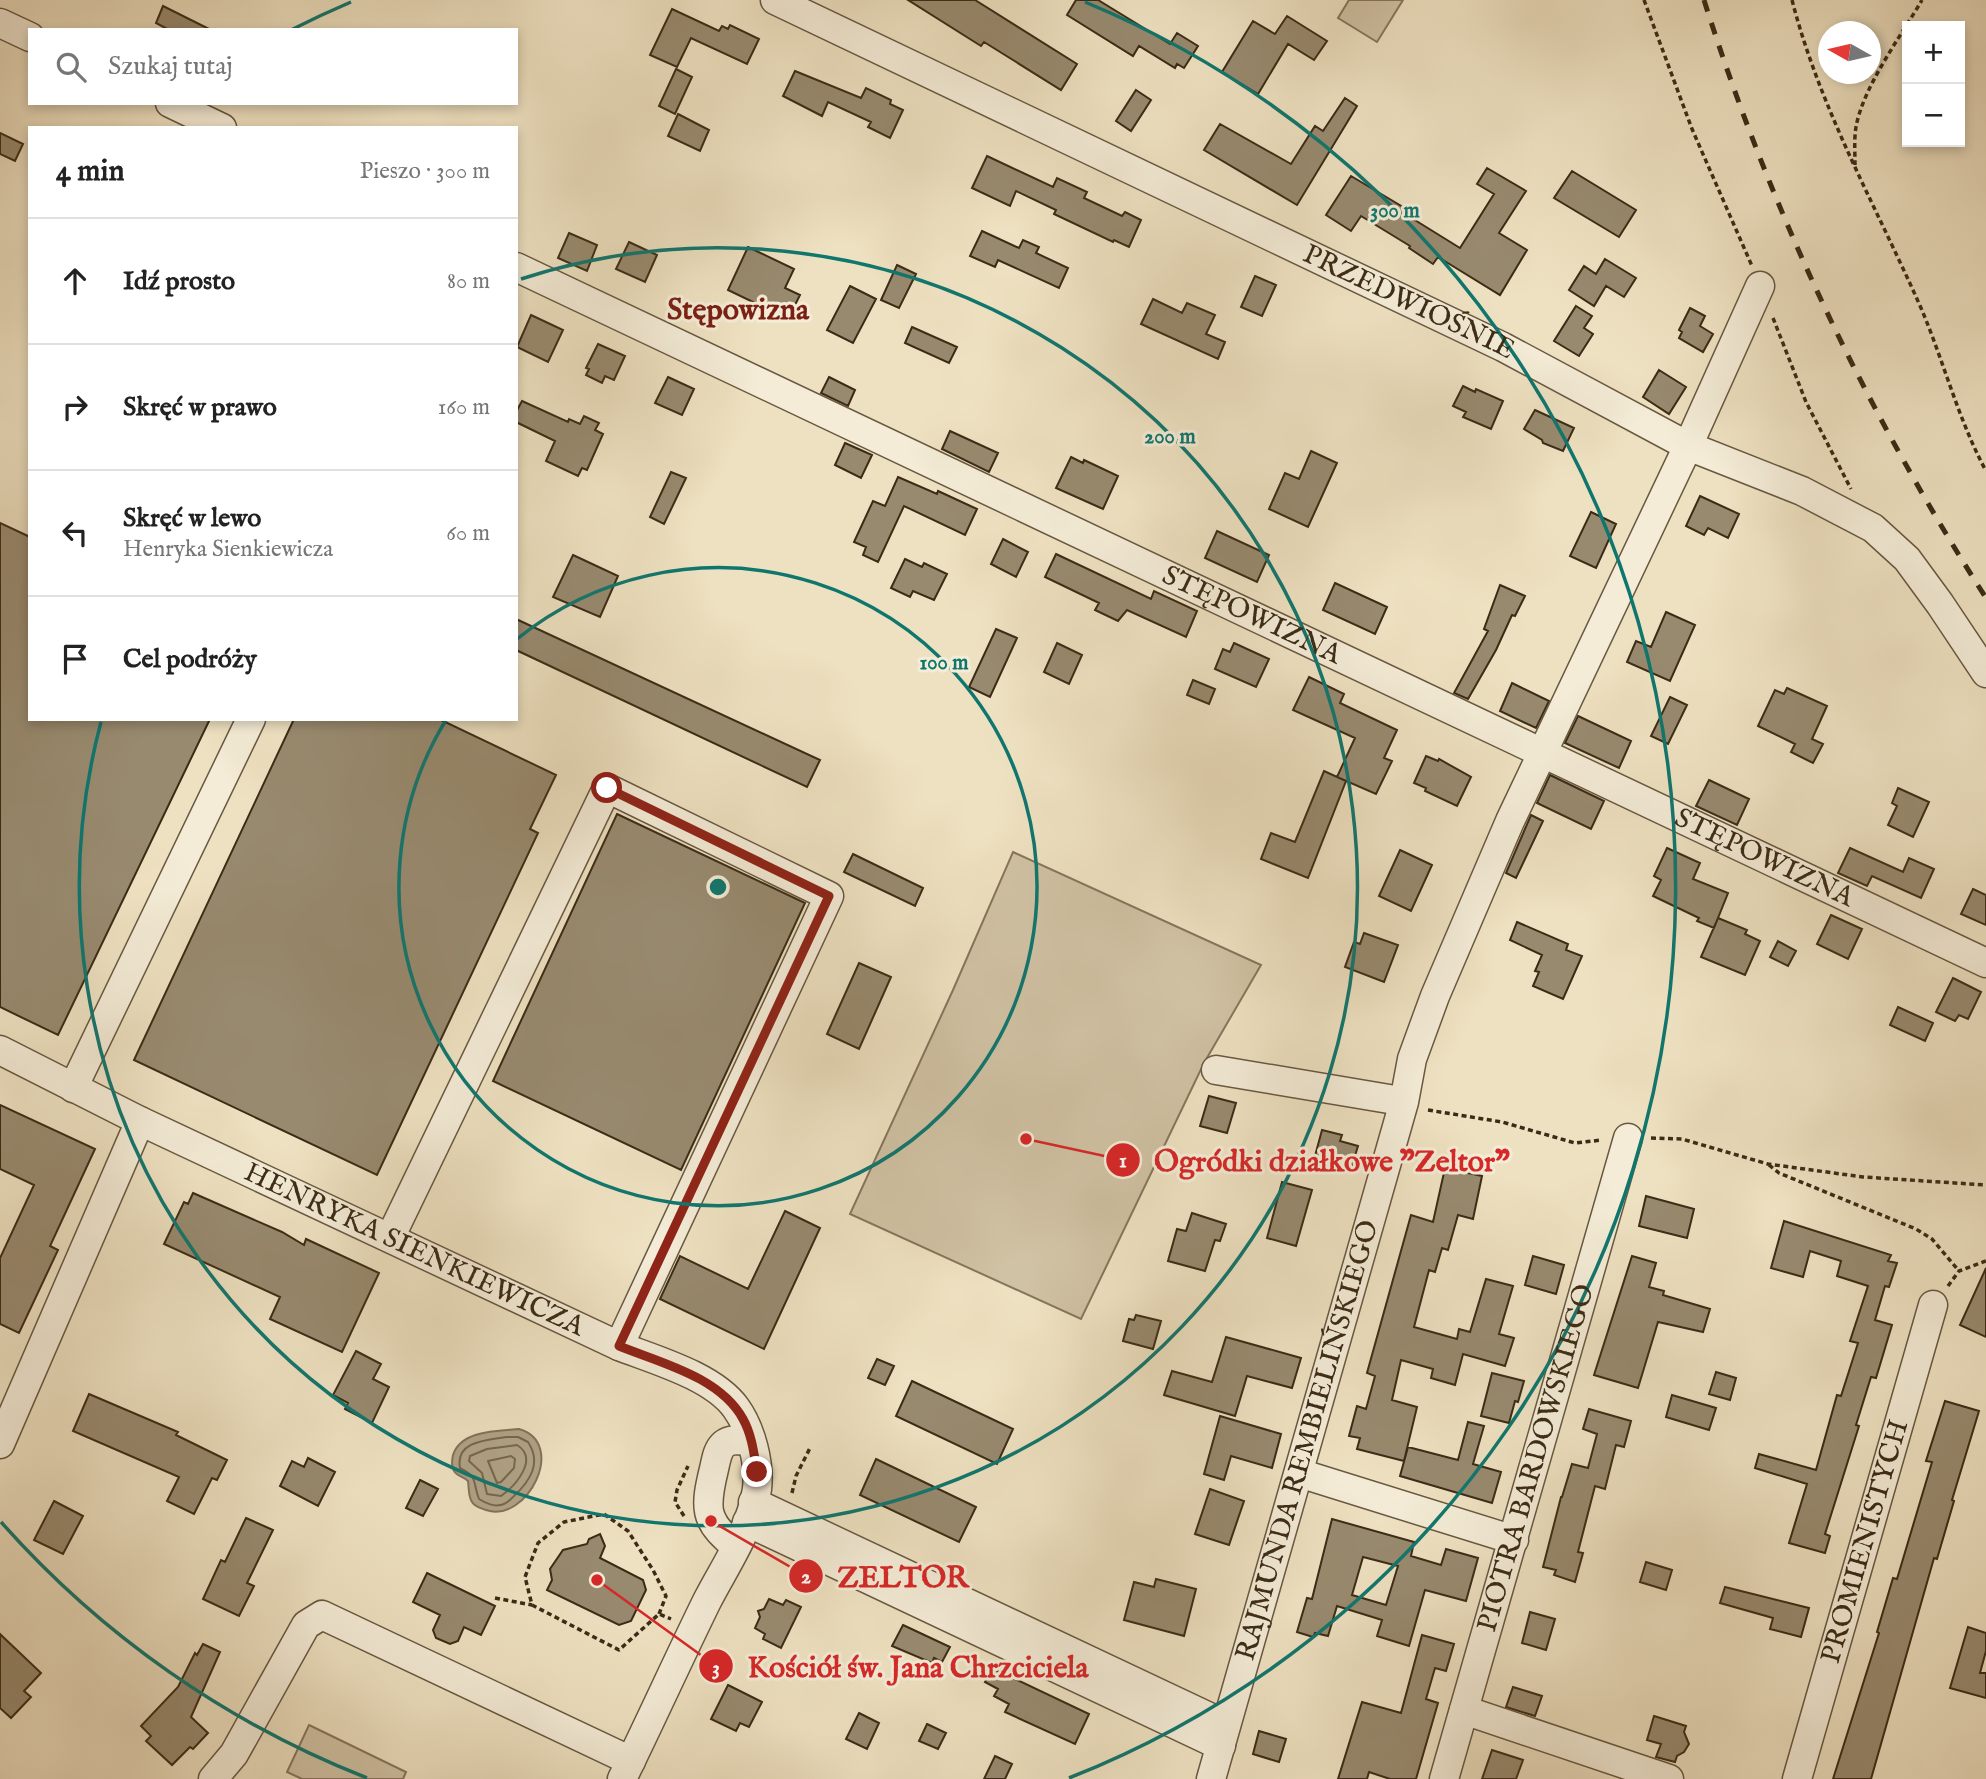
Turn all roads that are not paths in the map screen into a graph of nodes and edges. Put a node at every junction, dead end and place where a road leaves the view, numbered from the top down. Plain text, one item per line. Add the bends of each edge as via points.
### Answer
1 (775, 0) edge
2 (0, 23) edge
3 (28, 36) edge
4 (174, 105) edge
5 (218, 126) edge
6 (518, 268) edge
7 (1760, 286) dead end
8 (1688, 446) junction
9 (1986, 673) edge
10 (250, 721) edge
11 (1544, 752) junction
12 (1986, 963) edge
13 (0, 1050) edge
14 (1216, 1070) dead end
15 (73, 1088) junction
16 (1402, 1104) junction
17 (140, 1121) junction
18 (1628, 1138) road end
19 (390, 1238) junction
20 (1933, 1306) dead end
21 (619, 1346) junction
22 (751, 1441) junction
23 (0, 1444) edge
24 (1299, 1473) junction
25 (745, 1523) junction
26 (1514, 1539) junction
27 (1464, 1710) junction
28 (1224, 1735) junction
29 (626, 1770) edge
30 (214, 1779) edge
31 (1211, 1779) edge
32 (1444, 1779) edge
33 (1669, 1779) edge
34 (1797, 1779) edge

1 - 8 street, PRZEDWIOŚNIE via 1503,347
2 - 3 street
4 - 5 street
6 - 11 street, STĘPOWIZNA
7 - 8 street, RAJMUNDA REMBIELIŃSKIEGO
8 - 9 street, PRZEDWIOŚNIE via 1802,491 1873,528 1907,559
8 - 11 street, RAJMUNDA REMBIELIŃSKIEGO
10 - 15 street
11 - 12 street, STĘPOWIZNA
11 - 16 street, RAJMUNDA REMBIELIŃSKIEGO via 1435,996 1412,1059
13 - 15 street, HENRYKA SIENKIEWICZA
14 - 16 street
15 - 17 street, HENRYKA SIENKIEWICZA
16 - 24 street, RAJMUNDA REMBIELIŃSKIEGO
17 - 19 street, HENRYKA SIENKIEWICZA
17 - 23 street
18 - 26 street, PIOTRA BARDOWSKIEGO
19 - 21 street, HENRYKA SIENKIEWICZA
19 - 21 street via 607,788 829,896
20 - 34 street, PROMIENISTYCH
21 - 22 street, HENRYKA SIENKIEWICZA via 717,1390 734,1406
22 - 25 street, HENRYKA SIENKIEWICZA via 757,1490
22 - 25 street via 724,1444 707,1495 711,1521 719,1534
24 - 26 street
24 - 28 street, RAJMUNDA REMBIELIŃSKIEGO
25 - 28 street
25 - 29 street
26 - 27 street, PIOTRA BARDOWSKIEGO
27 - 32 street, PIOTRA BARDOWSKIEGO
27 - 33 street
28 - 31 street, RAJMUNDA REMBIELIŃSKIEGO
29 - 30 street via 322,1615 306,1625 234,1754

